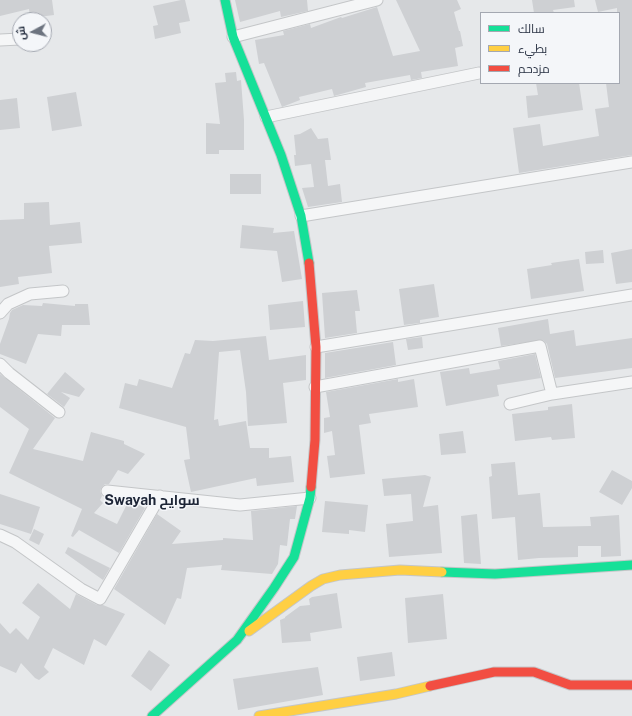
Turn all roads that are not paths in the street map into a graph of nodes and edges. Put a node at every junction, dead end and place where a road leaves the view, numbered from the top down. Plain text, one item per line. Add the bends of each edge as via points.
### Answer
1 (225, 0) edge
2 (377, 0) edge
3 (233, 37) junction
4 (12, 39) edge
5 (0, 40) edge
6 (479, 73) dead end
7 (266, 116) junction
8 (632, 162) edge
9 (301, 216) junction
10 (63, 291) dead end
11 (632, 295) edge
12 (0, 312) edge
13 (316, 347) junction
14 (0, 364) edge
15 (632, 382) edge
16 (314, 387) junction
17 (552, 394) junction
18 (510, 404) dead end
19 (59, 412) dead end
20 (107, 491) dead end
21 (160, 496) junction
22 (310, 498) junction
23 (0, 535) edge
24 (632, 565) edge
25 (237, 640) junction
26 (632, 685) edge
27 (152, 716) edge
28 (258, 716) edge

1 - 3 street
2 - 3 street
3 - 7 street
4 - 5 street
6 - 7 street
7 - 9 street
8 - 9 street
9 - 13 street via 311,274
10 - 12 street via 30,294 8,304
11 - 13 street
13 - 16 street
14 - 19 street
15 - 17 street
16 - 17 street via 540,346
16 - 22 street via 315,440
17 - 18 street
20 - 21 street
21 - 22 street via 240,505
21 - 23 street via 100,599 81,589 15,542
22 - 25 street via 294,557
24 - 25 street via 495,574 400,570 340,575 323,579 311,586
25 - 27 street
26 - 28 street via 570,685 534,672 494,672 396,694

